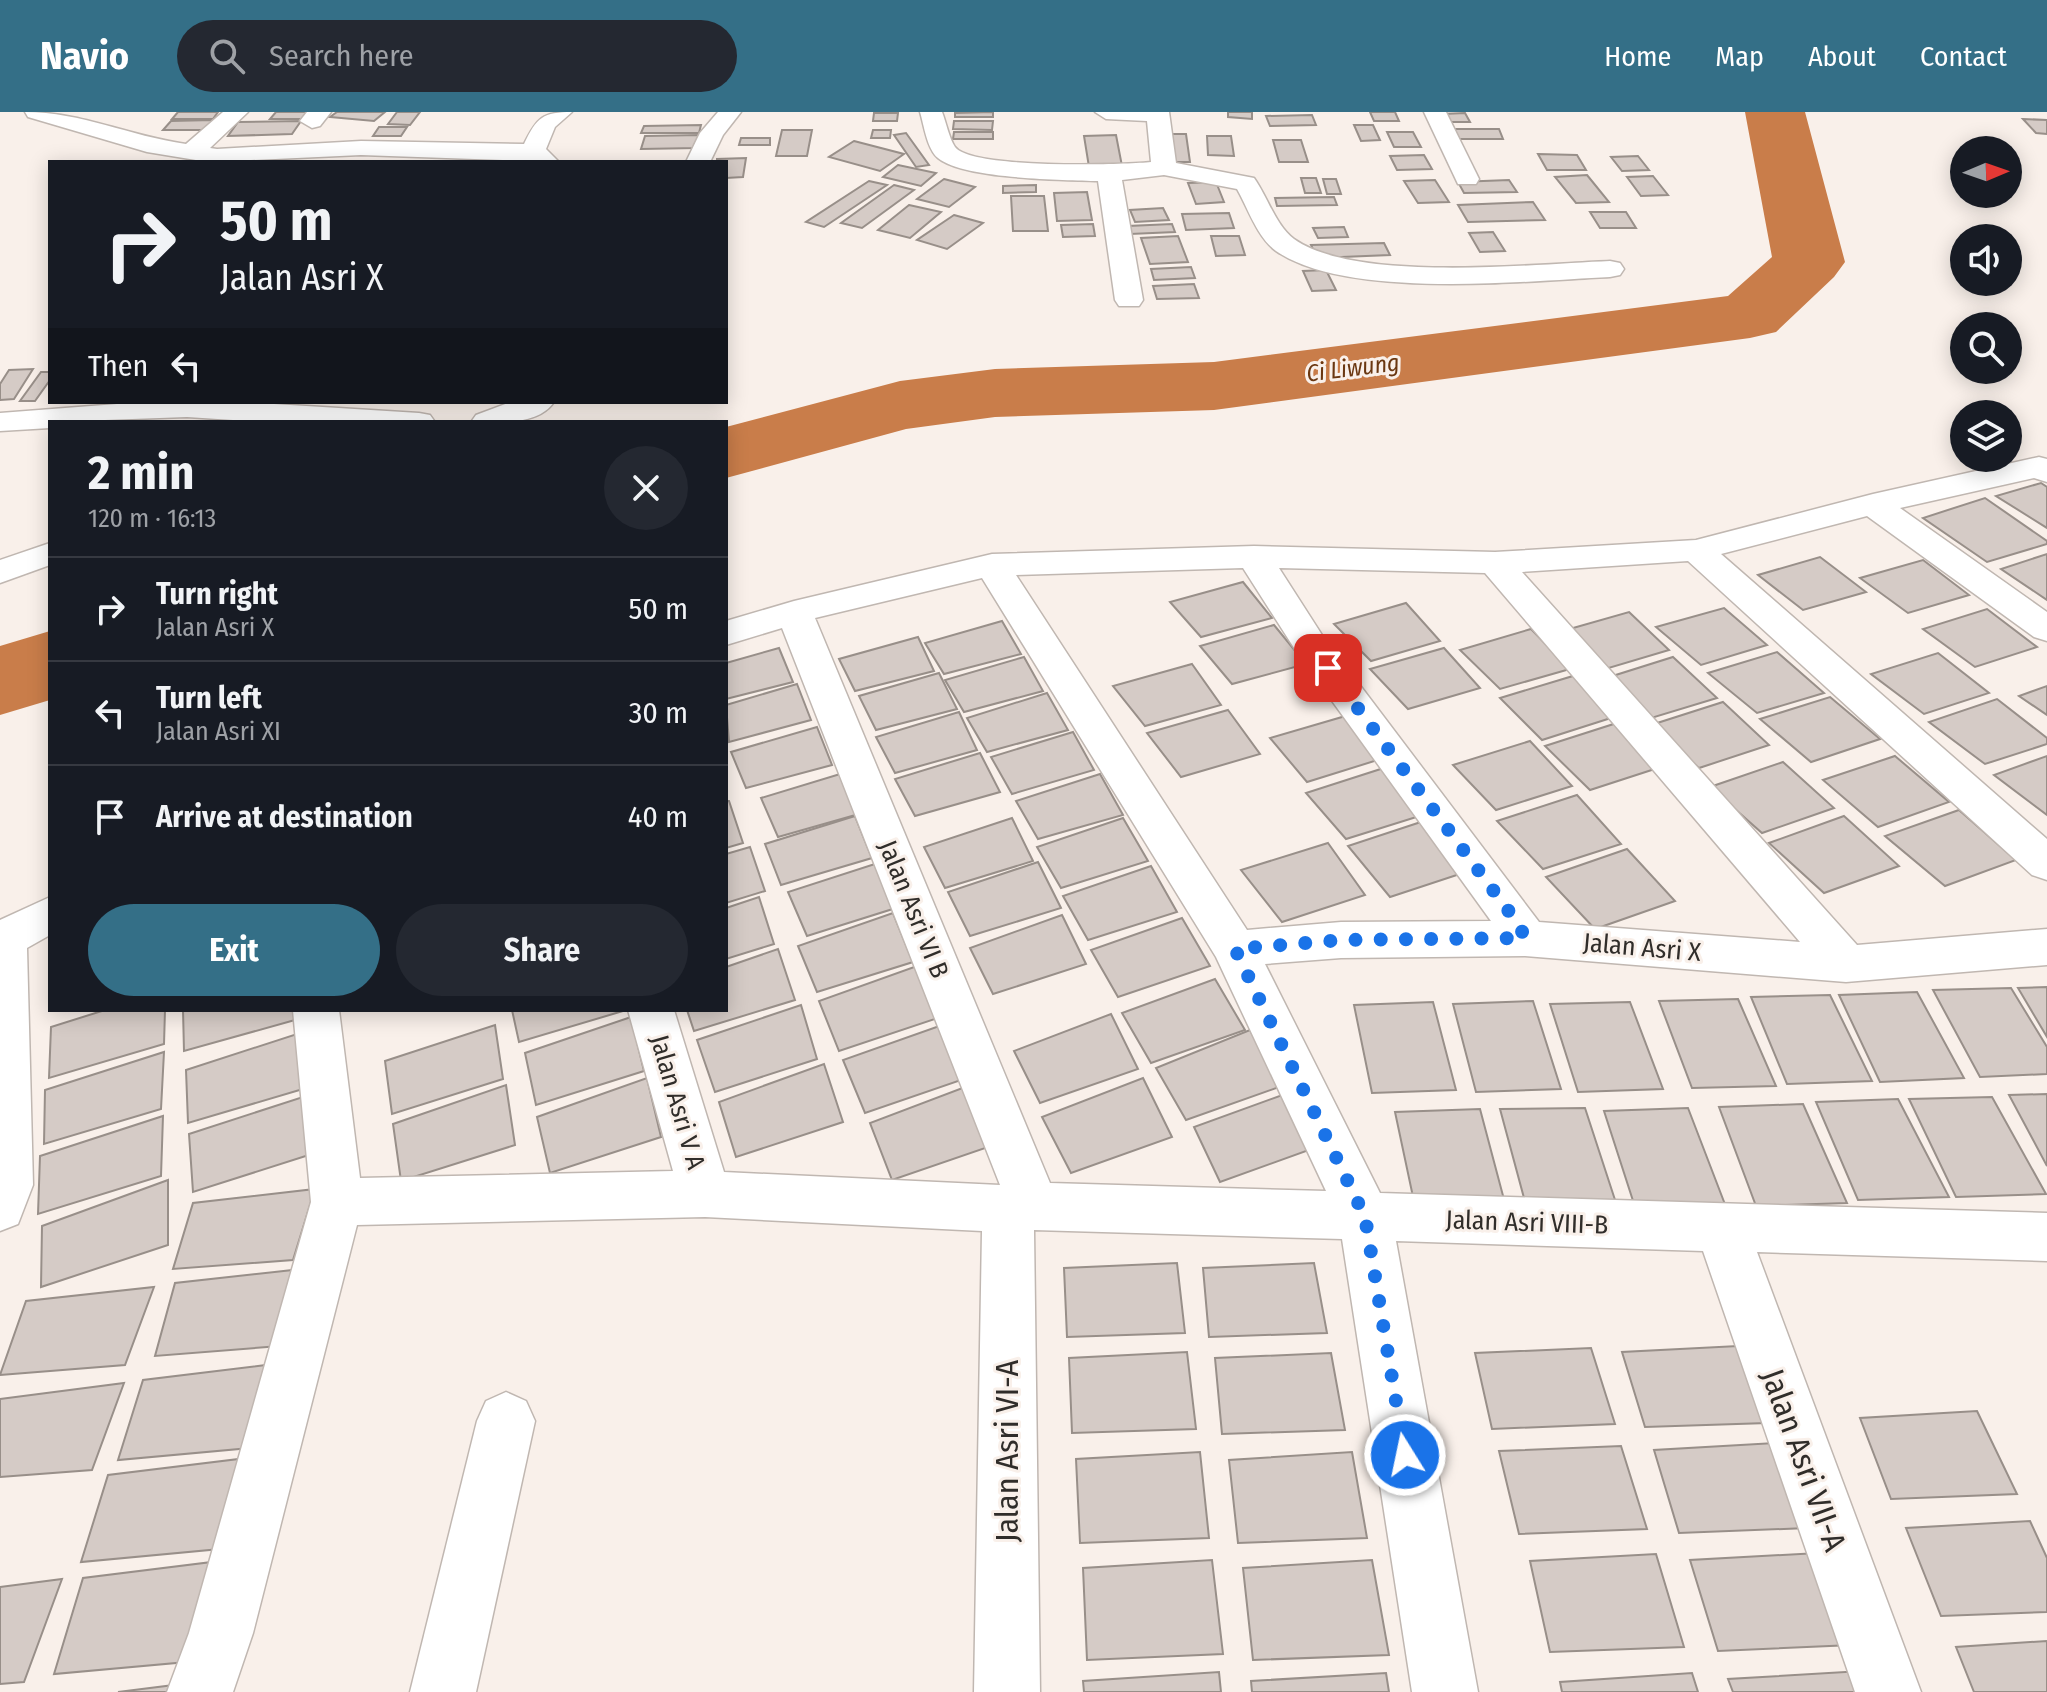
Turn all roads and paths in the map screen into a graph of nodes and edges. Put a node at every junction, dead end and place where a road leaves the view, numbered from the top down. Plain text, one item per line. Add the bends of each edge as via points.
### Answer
1 (36, 112) edge
2 (237, 112) edge
3 (561, 112) edge
4 (730, 112) edge
5 (931, 112) edge
6 (1106, 112) edge
7 (1435, 112) edge
8 (1158, 113) edge
9 (190, 153) junction
10 (540, 157) edge
11 (699, 160) edge
12 (1164, 168) junction
13 (1109, 174) junction
14 (1467, 179) dead end
15 (1610, 269) dead end
16 (1129, 300) dead end
17 (534, 404) edge
18 (382, 420) edge
19 (492, 420) edge
20 (0, 422) edge
21 (2047, 472) edge
22 (1873, 504) junction
23 (1696, 550) junction
24 (48, 554) edge
25 (1254, 557) junction
26 (1495, 563) junction
27 (992, 565) junction
28 (0, 572) edge
29 (794, 612) junction
30 (2047, 629) edge
31 (728, 632) edge
32 (2047, 864) edge
33 (48, 915) edge
34 (1525, 938) junction
35 (2, 940) edge
36 (2047, 947) edge
37 (1235, 949) junction
38 (1846, 964) junction
39 (316, 1012) edge
40 (652, 1012) edge
41 (705, 1194) junction
42 (337, 1202) junction
43 (0, 1207) edge
44 (1021, 1208) junction
45 (1365, 1217) junction
46 (1722, 1228) junction
47 (2047, 1237) edge
48 (506, 1421) dead end
49 (200, 1692) edge
50 (443, 1692) edge
51 (1007, 1692) edge
52 (1445, 1692) edge
53 (1888, 1692) edge

1 - 9 street
2 - 9 street
3 - 10 street via 545,124
4 - 11 street
5 - 13 street via 945,152 960,161
6 - 8 street
7 - 14 street
8 - 12 street
9 - 10 street via 361,148
12 - 13 street
12 - 15 street via 1245,183 1285,244 1344,268 1462,273
13 - 16 street
17 - 19 street
18 - 20 street via 187,408
21 - 22 street via 2039,467
22 - 23 street
22 - 30 street
23 - 26 street
23 - 32 street
24 - 28 street
25 - 26 street
25 - 27 street
25 - 34 street via 1309,643
26 - 38 street
27 - 29 street
27 - 37 street
29 - 31 street
29 - 44 street, Jalan Asri VI B
33 - 35 street
34 - 37 street, Jalan Asri X via 1341,940
34 - 38 street, Jalan Asri X
35 - 43 street via 7,1185
36 - 38 street, Jalan Asri X
37 - 45 street
39 - 42 street
40 - 41 street, Jalan Asri V A
41 - 42 street, Jalan Asri VIII-B
41 - 44 street, Jalan Asri VIII-B
42 - 49 street via 221,1633
44 - 45 street, Jalan Asri VIII-B
44 - 51 street, Jalan Asri VI-A
45 - 46 street, Jalan Asri VIII-B
45 - 52 street
46 - 47 street, Jalan Asri VIII-B
46 - 53 street, Jalan Asri VII-A
48 - 50 street

